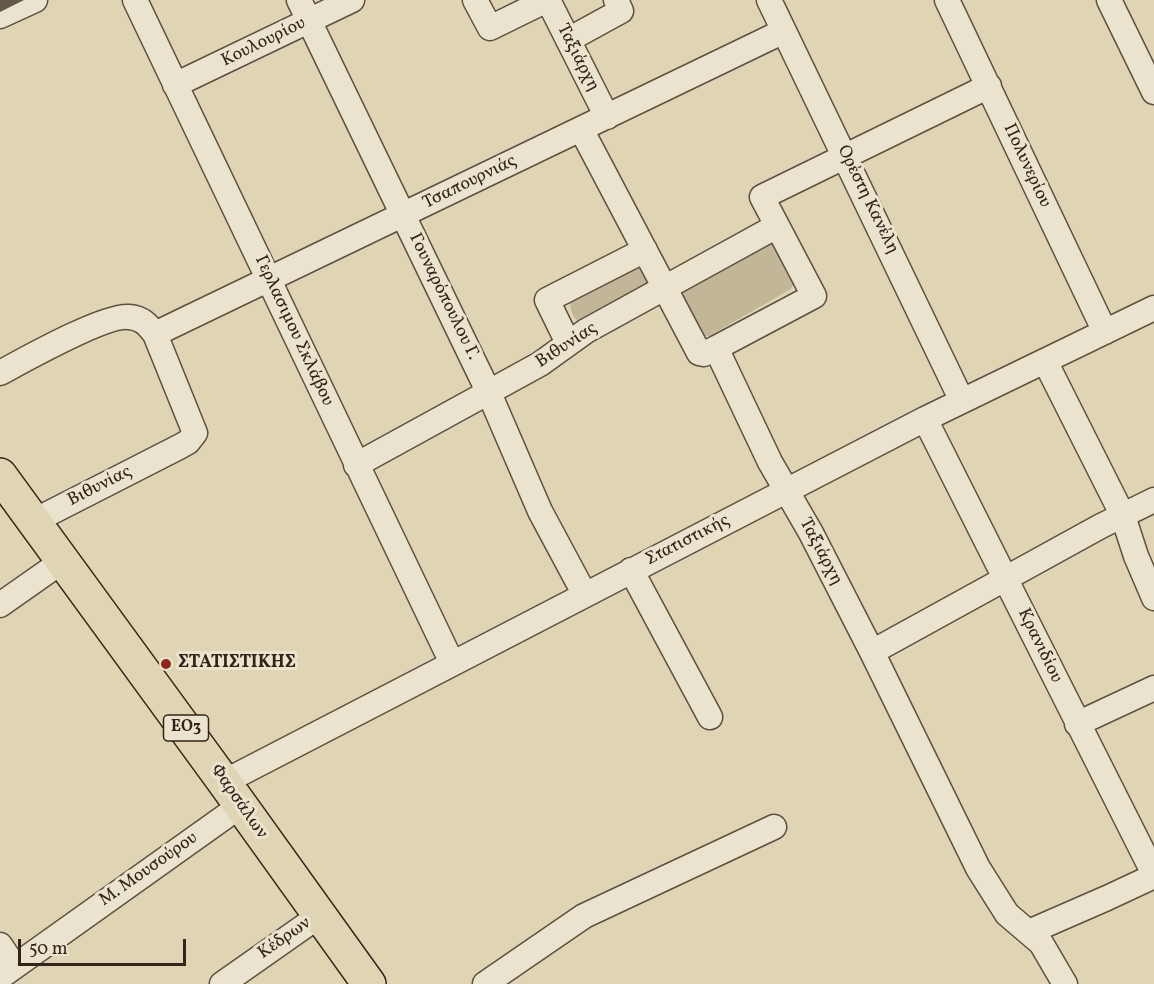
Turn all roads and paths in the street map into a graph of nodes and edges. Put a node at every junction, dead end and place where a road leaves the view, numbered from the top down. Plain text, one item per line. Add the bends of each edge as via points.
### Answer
1 (35, 0) edge
2 (135, 0) edge
3 (352, 0) edge
4 (476, 0) edge
5 (547, 0) edge
6 (616, 0) edge
7 (769, 0) edge
8 (947, 0) edge
9 (1109, 0) edge
10 (304, 10) edge
11 (0, 16) edge
12 (784, 31) junction
13 (568, 40) junction
14 (175, 85) junction
15 (989, 86) junction
16 (1154, 92) edge
17 (607, 117) junction
18 (581, 129) junction
19 (846, 155) junction
20 (404, 215) junction
21 (777, 226) junction
22 (645, 250) junction
23 (270, 280) junction
24 (665, 289) junction
25 (1154, 308) edge
26 (1105, 332) junction
27 (155, 334) junction
28 (568, 343) junction
29 (716, 348) junction
30 (1045, 361) junction
31 (0, 373) edge
32 (489, 393) junction
33 (962, 401) junction
34 (925, 419) junction
35 (356, 465) junction
36 (0, 475) edge
37 (787, 492) junction
38 (1154, 500) edge
39 (1123, 516) junction
40 (34, 521) junction
41 (64, 560) junction
42 (631, 570) junction
43 (1007, 579) junction
44 (585, 595) junction
45 (1154, 598) edge
46 (0, 605) edge
47 (872, 652) junction
48 (452, 663) junction
49 (1154, 688) edge
50 (710, 717) dead end
51 (1077, 724) junction
52 (232, 794) junction
53 (774, 827) dead end
54 (1154, 875) edge
55 (319, 916) junction
56 (1029, 932) junction
57 (0, 945) edge
58 (7, 971) edge
59 (222, 984) edge
60 (369, 984) edge
61 (484, 984) edge
62 (1065, 984) edge

1 - 11 street
2 - 14 street, Γερλασιμου Σκλάβου
3 - 10 street, Κουλουρίου
4 - 5 street, Ταξιάρχη via 490,28
5 - 13 street, Ταξιάρχη
6 - 13 street via 621,11
7 - 12 street, Ορέστη Κανέλη
8 - 15 street, Πολυνερίου
9 - 16 street
10 - 14 street, Κουλουρίου
10 - 20 street, Γουναρόπουλου Γ.
12 - 17 street, Τσαπουρνιάς
12 - 19 street, Ορέστη Κανέλη
13 - 17 street, Ταξιάρχη
14 - 23 street, Γερλασιμου Σκλάβου
15 - 19 street
15 - 26 street, Πολυνερίου
17 - 18 street, Τσαπουρνιάς
18 - 20 street, Τσαπουρνιάς
18 - 22 street
19 - 21 street via 762,197
19 - 33 street, Ορέστη Κανέλη
20 - 23 street, Τσαπουρνιάς
20 - 32 street, Γουναρόπουλου Γ.
21 - 24 street, Βιθυνίας
21 - 29 street via 813,296
22 - 24 street
22 - 28 street via 547,300
23 - 27 street, Τσαπουρνιάς
23 - 35 street, Γερλασιμου Σκλάβου
24 - 28 street, Βιθυνίας
24 - 29 street via 699,353
25 - 26 street, Στατιστικής
26 - 30 street, Στατιστικής
27 - 31 street via 146,321 127,316 100,322
27 - 40 street, Βιθυνίας via 195,433 179,447
28 - 32 street, Βιθυνίας
29 - 37 street, Ταξιάρχη
30 - 33 street, Στατιστικής
30 - 39 street
32 - 35 street, Βιθυνίας
32 - 44 street, Γουναρόπουλου Γ. via 540,511
33 - 34 street, Στατιστικής
34 - 37 street, Στατιστικής
34 - 43 street, Κρανιδίου
35 - 48 street, Γερλασιμου Σκλάβου
36 - 40 main road, Φαρσάλων / ΕΟ3
37 - 42 street, Στατιστικής
37 - 47 street, Ταξιάρχη
38 - 39 street
39 - 43 street
39 - 45 street
40 - 41 main road, Φαρσάλων / ΕΟ3
41 - 46 street
41 - 52 main road, Φαρσάλων / ΕΟ3
42 - 44 street, Στατιστικής
42 - 50 street
43 - 47 street
43 - 51 street, Κρανιδίου
44 - 48 street, Στατιστικής
47 - 56 street, Ταξιάρχη via 978,868 1007,914
48 - 52 street, Στατιστικής
49 - 51 street
51 - 54 street, Κρανιδίου
52 - 55 main road, Φαρσάλων / ΕΟ3
52 - 58 street, Μ. Μουσούρου
53 - 61 street via 584,916
54 - 56 street
55 - 59 street, Κέδρων
55 - 60 main road, Φαρσάλων / ΕΟ3
56 - 62 street, Ταξιάρχη via 1041,943
57 - 58 street

